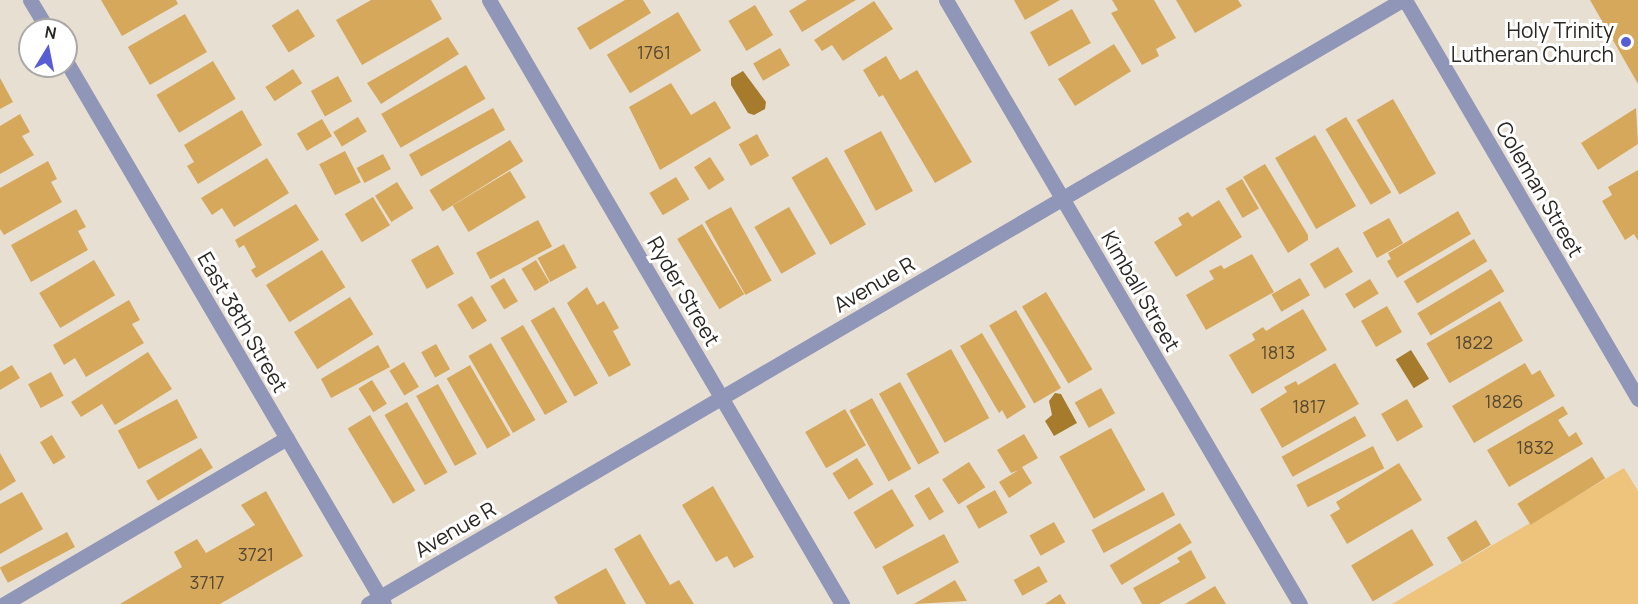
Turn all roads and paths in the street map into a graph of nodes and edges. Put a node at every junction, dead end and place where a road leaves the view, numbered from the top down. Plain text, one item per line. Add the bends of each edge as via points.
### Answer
1 (30, 0) edge
2 (489, 0) edge
3 (946, 0) edge
4 (1403, 0) edge
5 (41, 18) edge
6 (76, 78) edge
7 (1062, 198) junction
8 (722, 397) junction
9 (1638, 399) edge
10 (287, 438) junction
11 (377, 602) edge
12 (4, 604) edge
13 (842, 604) edge
14 (1300, 604) edge

1 - 5 street
2 - 8 street, Ryder Street
3 - 7 street, Kimball Street
4 - 7 street, Avenue R
4 - 9 street, Coleman Street
6 - 10 street, East 38th Street
7 - 8 street, Avenue R
7 - 14 street, Kimball Street
8 - 11 street, Avenue R
8 - 13 street, Ryder Street
10 - 11 street, East 38th Street
10 - 12 street

